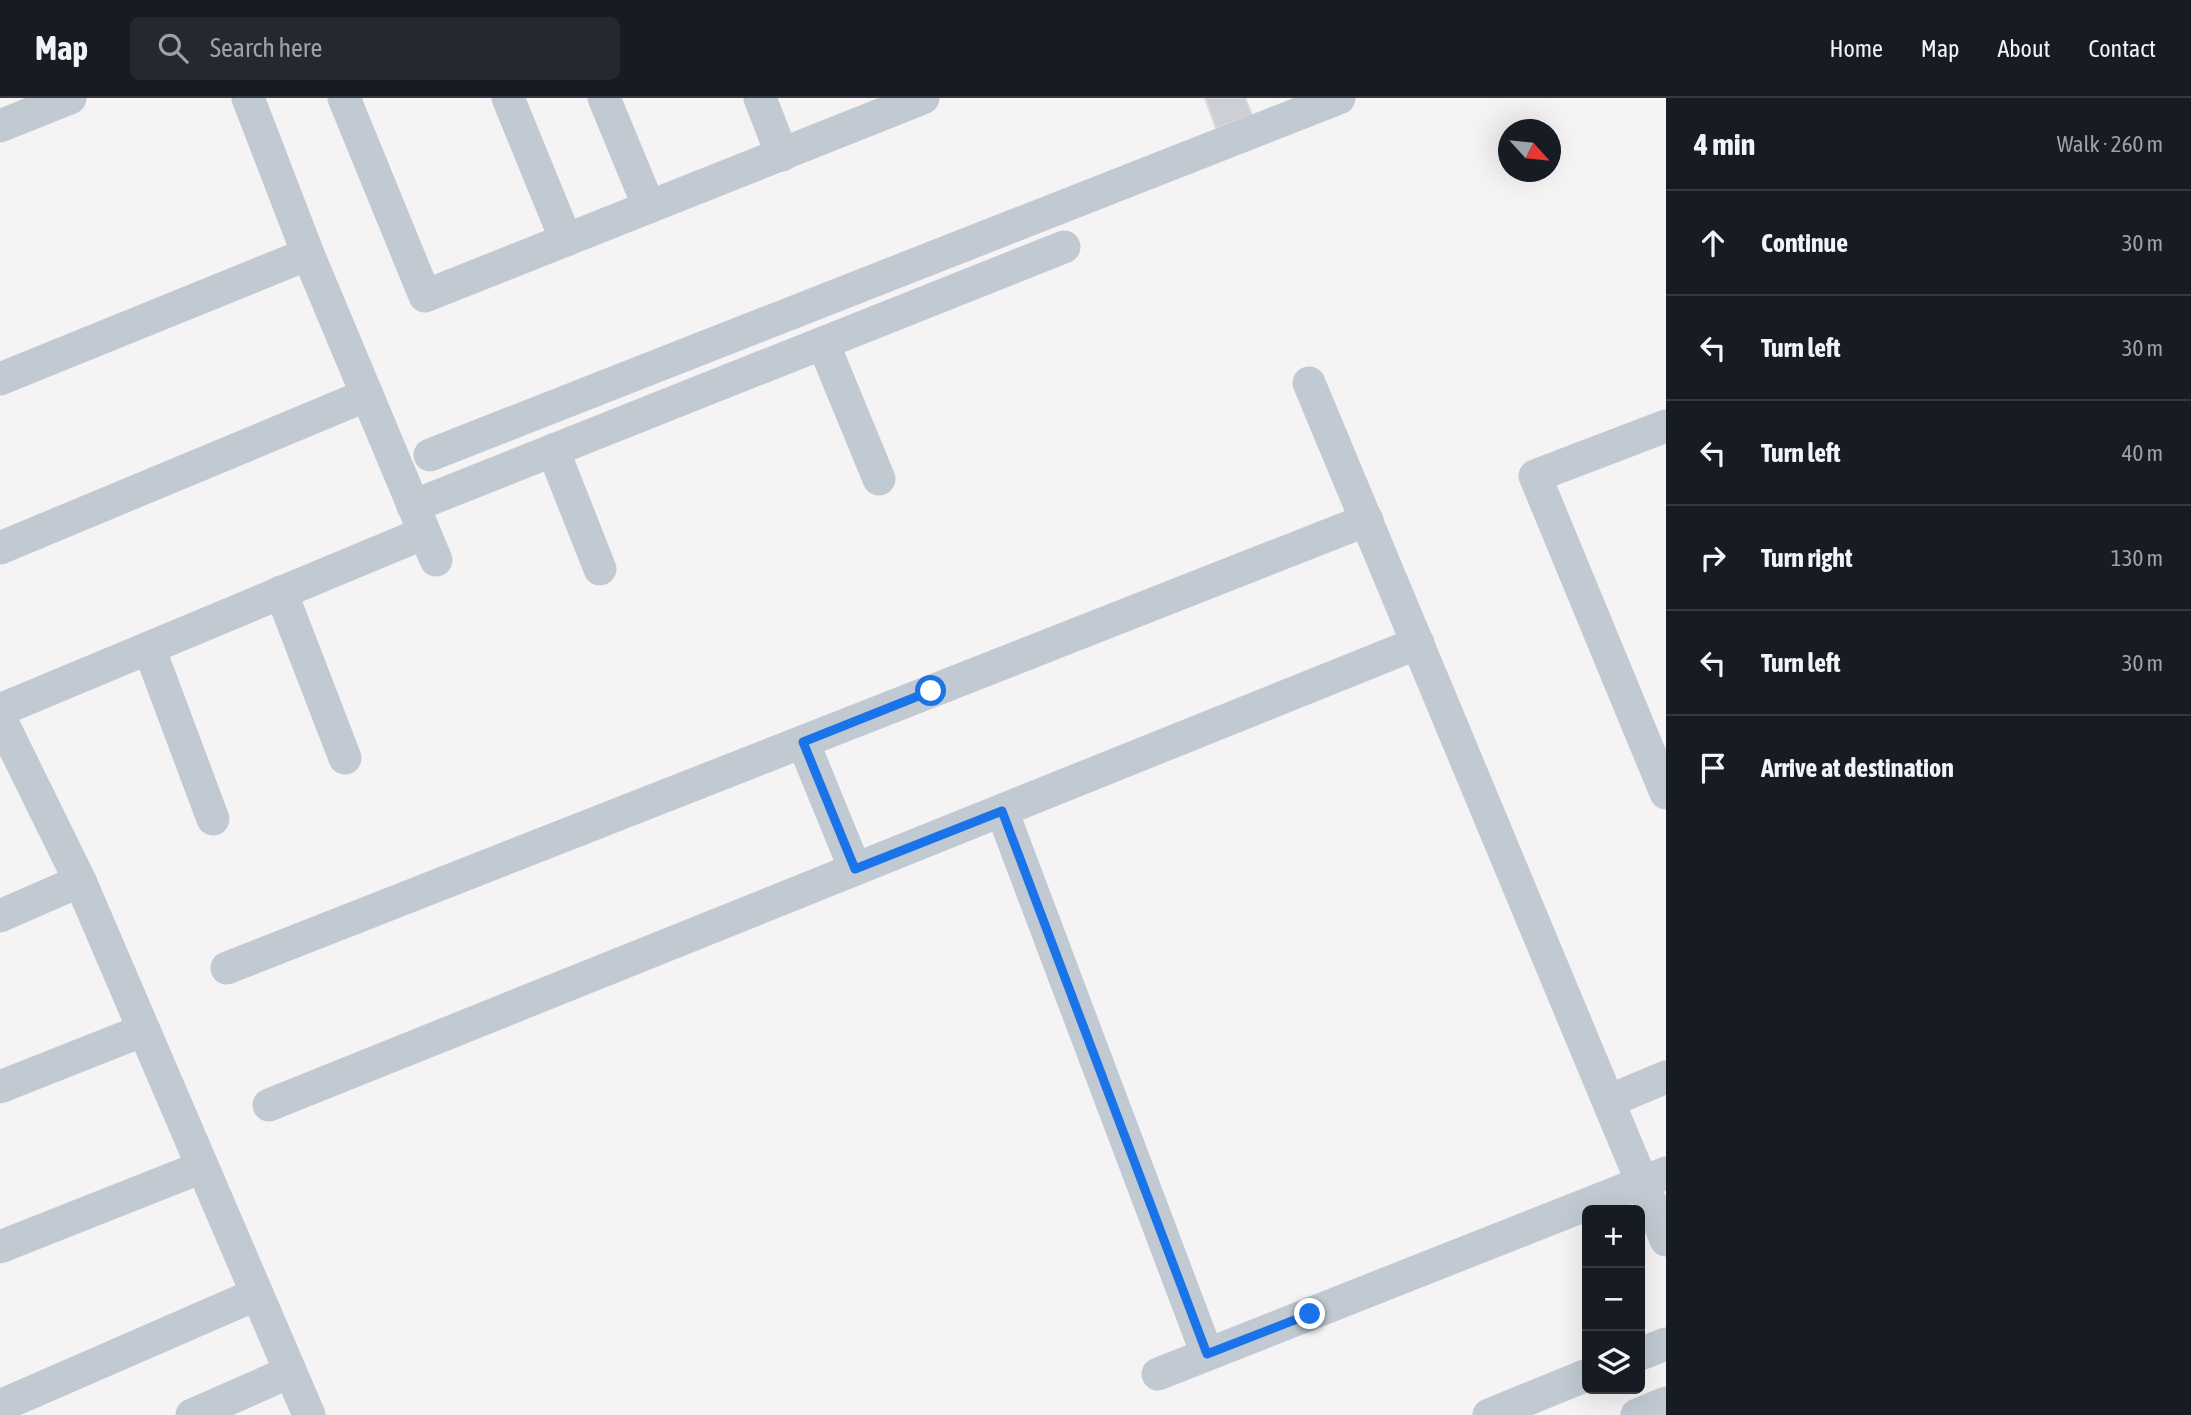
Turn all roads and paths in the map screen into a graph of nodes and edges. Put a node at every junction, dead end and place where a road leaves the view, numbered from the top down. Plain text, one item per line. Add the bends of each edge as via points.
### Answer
1 (71, 98) edge
2 (248, 98) edge
3 (344, 98) edge
4 (508, 98) edge
5 (604, 98) edge
6 (760, 98) edge
7 (1339, 98) edge
8 (919, 99) edge
9 (0, 127) edge
10 (782, 155) junction
11 (649, 207) junction
12 (566, 240) junction
13 (1064, 247) dead end
14 (308, 254) junction
15 (823, 343) junction
16 (0, 379) edge
17 (1310, 383) dead end
18 (367, 394) junction
19 (1666, 426) edge
20 (553, 450) junction
21 (430, 454) dead end
22 (879, 479) dead end
23 (1367, 520) junction
24 (424, 533) junction
25 (0, 548) edge
26 (600, 569) dead end
27 (281, 593) junction
28 (1418, 643) junction
29 (149, 648) junction
30 (0, 710) edge
31 (0, 718) edge
32 (803, 742) junction
33 (345, 758) dead end
34 (9, 764) edge
35 (1666, 793) edge
36 (1002, 811) junction
37 (213, 819) dead end
38 (855, 869) junction
39 (80, 881) junction
40 (0, 916) edge
41 (227, 968) dead end
42 (144, 1030) junction
43 (1666, 1077) edge
44 (0, 1087) edge
45 (1609, 1101) junction
46 (269, 1105) dead end
47 (202, 1167) junction
48 (1655, 1178) edge
49 (1666, 1240) edge
50 (0, 1247) edge
51 (257, 1294) junction
52 (1666, 1344) edge
53 (1645, 1352) edge
54 (1207, 1354) junction
55 (290, 1372) junction
56 (1158, 1374) dead end
57 (1582, 1377) edge
58 (1666, 1403) edge
59 (0, 1406) edge
60 (192, 1415) edge
61 (309, 1415) edge
62 (1489, 1415) edge
63 (1637, 1415) edge

1 - 9 street
2 - 14 street
3 - 12 street via 425,296
4 - 12 street
5 - 11 street
6 - 10 street
7 - 21 street
8 - 10 street
10 - 11 street
11 - 12 street
13 - 15 street
14 - 16 street
14 - 18 street
15 - 20 street
15 - 22 street
17 - 23 street
18 - 24 street
18 - 25 street
19 - 35 street via 1535,476
20 - 24 street
20 - 26 street
23 - 28 street
23 - 32 street
24 - 27 street
27 - 29 street
27 - 33 street
28 - 36 street
28 - 45 street
29 - 30 street
29 - 37 street
31 - 34 street
32 - 38 street
32 - 41 street
34 - 39 street
36 - 38 street
36 - 54 street
38 - 46 street
39 - 40 street
39 - 42 street
42 - 44 street
42 - 47 street
43 - 45 street
45 - 48 street
47 - 50 street
47 - 51 street
48 - 49 street
48 - 54 street
51 - 55 street
51 - 59 street
52 - 53 street
54 - 56 street
55 - 60 street
55 - 61 street
57 - 62 street
58 - 63 street

